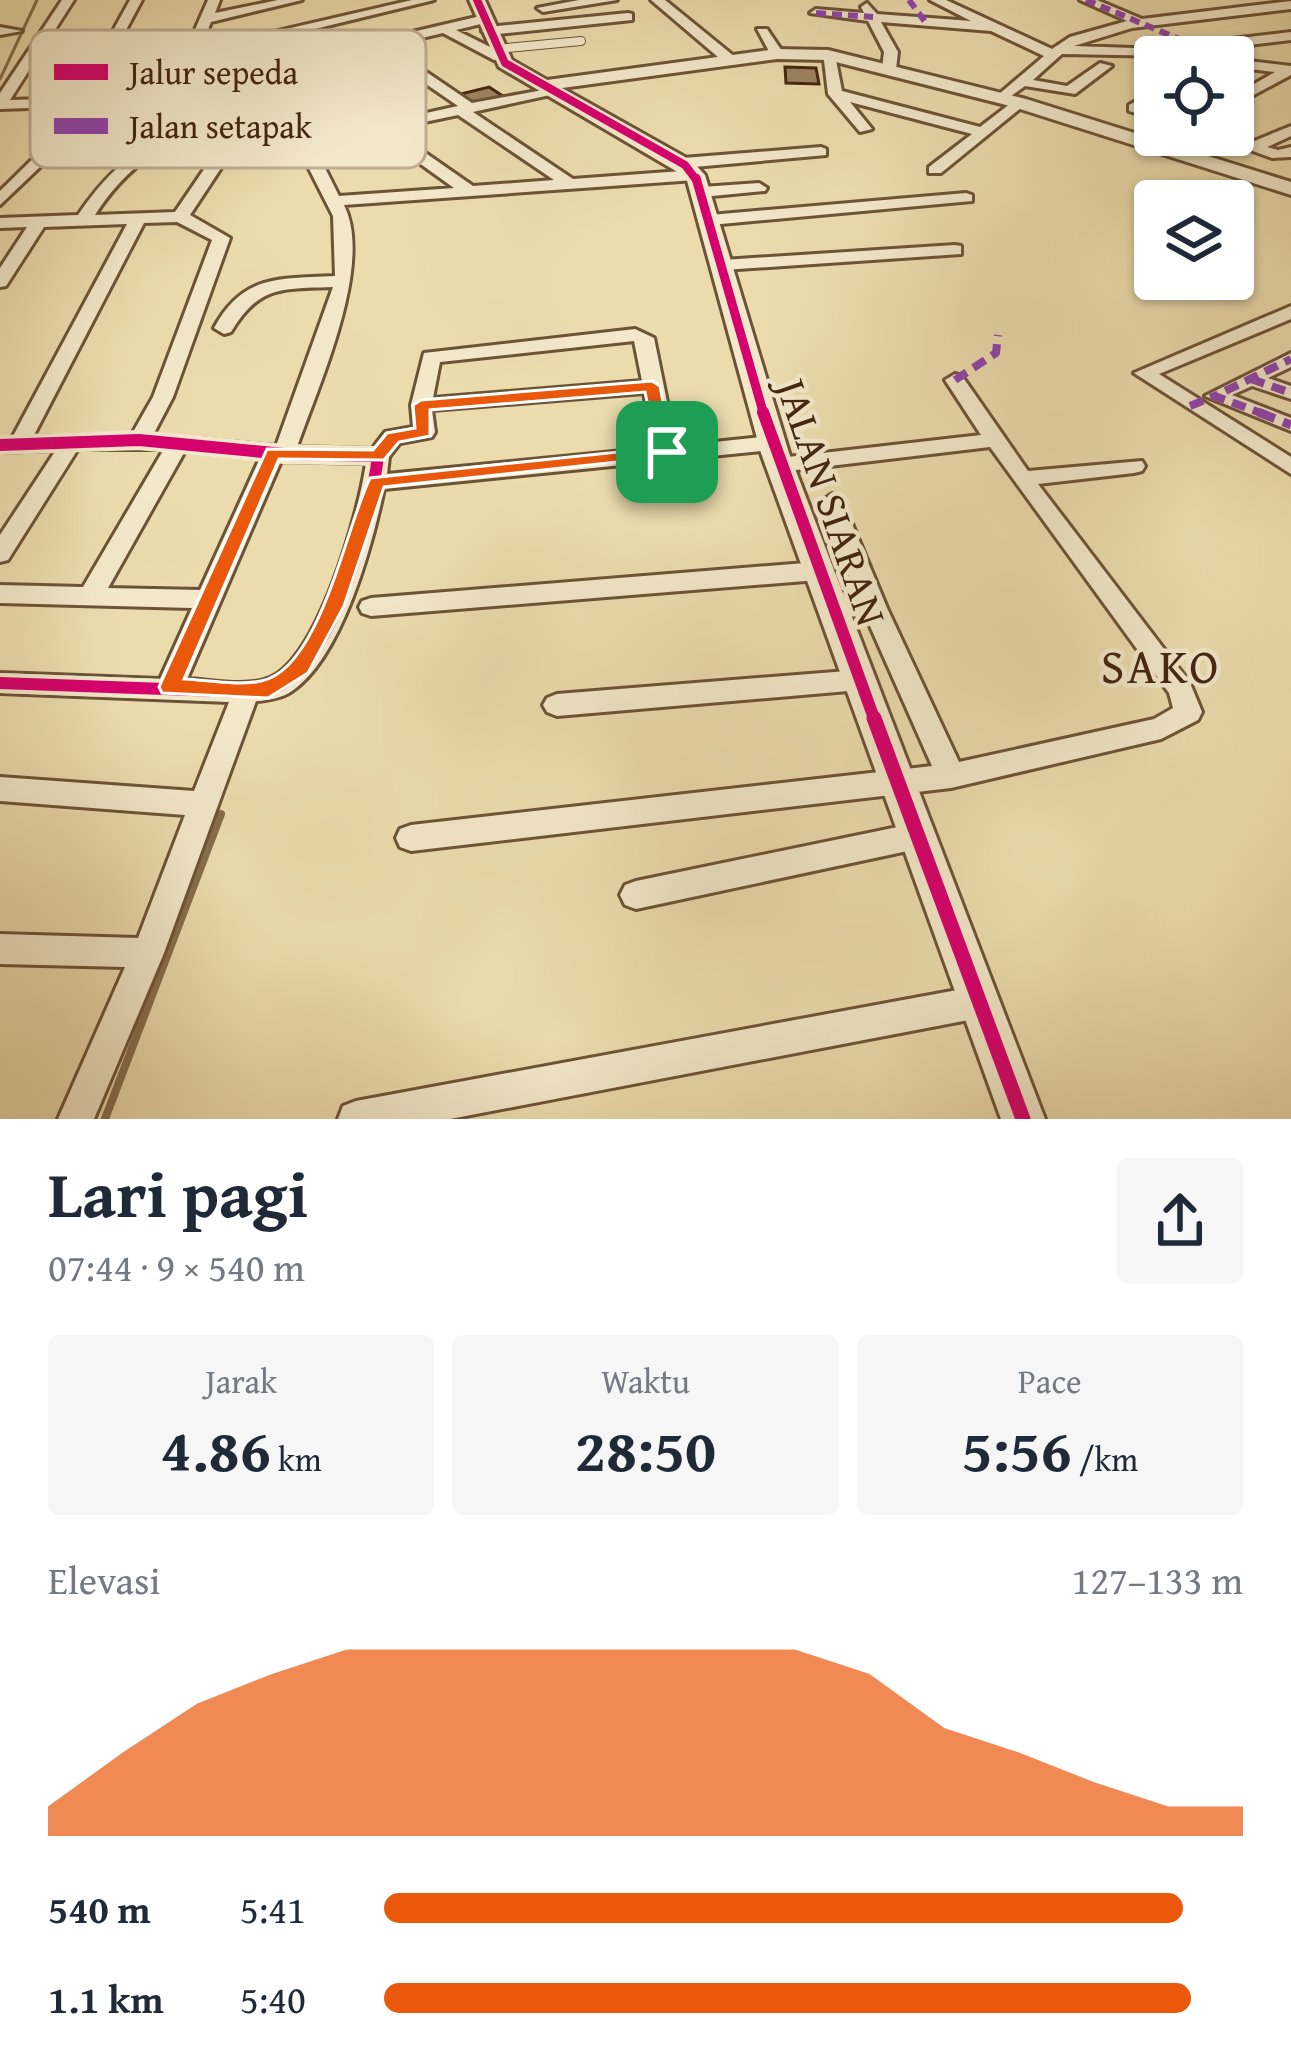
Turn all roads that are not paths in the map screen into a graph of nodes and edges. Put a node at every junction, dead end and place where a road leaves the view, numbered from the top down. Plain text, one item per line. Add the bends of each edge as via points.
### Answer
1 (68, 0) edge
2 (136, 0) edge
3 (214, 0) edge
4 (296, 0) edge
5 (428, 0) edge
6 (611, 0) edge
7 (657, 0) edge
8 (863, 0) edge
9 (909, 0) edge
10 (936, 0) edge
11 (1086, 0) edge
12 (246, 5) edge
13 (1291, 5) edge
14 (812, 7) edge
15 (543, 8) dead end
16 (628, 17) dead end
17 (873, 17) junction
18 (209, 19) junction
19 (926, 23) junction
20 (1142, 23) junction
21 (993, 27) junction
22 (49, 30) edge
23 (120, 30) edge
24 (204, 30) edge
25 (223, 30) edge
26 (300, 30) edge
27 (447, 30) junction
28 (16, 31) dead end
29 (489, 31) edge
30 (0, 32) edge
31 (762, 32) dead end
32 (426, 35) edge
33 (1171, 36) edge
34 (1291, 36) edge
35 (581, 41) dead end
36 (1254, 44) edge
37 (1134, 51) edge
38 (1057, 53) junction
39 (777, 54) junction
40 (833, 56) junction
41 (30, 59) edge
42 (730, 60) junction
43 (1254, 64) edge
44 (1105, 66) dead end
45 (889, 69) junction
46 (1290, 69) edge
47 (426, 80) edge
48 (1024, 82) junction
49 (550, 88) junction
50 (1254, 90) edge
51 (835, 94) junction
52 (1012, 101) junction
53 (30, 104) edge
54 (0, 105) edge
55 (465, 109) junction
56 (426, 117) edge
57 (865, 129) dead end
58 (1291, 130) edge
59 (983, 132) junction
60 (1134, 139) edge
61 (1254, 147) edge
62 (1254, 147) edge
63 (821, 152) dead end
64 (1291, 152) edge
65 (1187, 156) edge
66 (426, 159) edge
67 (32, 168) edge
68 (123, 168) edge
69 (214, 168) edge
70 (316, 168) edge
71 (935, 170) dead end
72 (570, 184) junction
73 (697, 188) junction
74 (759, 188) dead end
75 (1291, 189) edge
76 (469, 191) junction
77 (966, 198) dead end
78 (0, 200) edge
79 (335, 201) junction
80 (180, 217) junction
81 (138, 219) junction
82 (82, 221) junction
83 (0, 223) edge
84 (38, 223) junction
85 (956, 250) dead end
86 (723, 265) junction
87 (344, 281) junction
88 (0, 282) edge
89 (1291, 312) edge
90 (224, 328) dead end
91 (1291, 360) edge
92 (1251, 379) junction
93 (955, 380) dead end
94 (652, 386) junction
95 (1291, 393) edge
96 (1215, 396) junction
97 (421, 405) junction
98 (1190, 406) junction
99 (1291, 425) edge
100 (139, 440) junction
101 (995, 440) junction
102 (71, 442) junction
103 (10, 445) edge
104 (177, 446) junction
105 (667, 452) junction
106 (279, 454) junction
107 (776, 454) junction
108 (1135, 466) dead end
109 (1291, 467) edge
110 (377, 469) junction
111 (1022, 478) junction
112 (802, 527) junction
113 (0, 554) edge
114 (818, 571) junction
115 (0, 595) edge
116 (89, 597) junction
117 (205, 599) junction
118 (371, 607) dead end
119 (874, 608) junction
120 (832, 609) junction
121 (860, 680) junction
122 (0, 683) edge
123 (170, 687) junction
124 (246, 692) junction
125 (557, 705) dead end
126 (951, 776) junction
127 (898, 782) junction
128 (0, 789) edge
129 (201, 804) junction
130 (917, 836) junction
131 (412, 838) dead end
132 (636, 895) dead end
133 (0, 949) edge
134 (148, 953) junction
135 (980, 1002) junction
136 (76, 1119) edge
137 (356, 1119) edge
138 (1023, 1119) edge

1 - 22 street
2 - 23 street
3 - 18 street
4 - 12 street
5 - 26 street
6 - 15 street
7 - 42 street
8 - 17 street
9 - 19 street
10 - 21 street
11 - 20 street
12 - 18 street
13 - 20 street
14 - 17 street
14 - 40 street
16 - 29 street
17 - 19 street
17 - 45 street via 891,52
18 - 24 street
18 - 25 street
19 - 21 street
20 - 33 street
20 - 38 street via 1071,40
21 - 38 street
27 - 29 street
27 - 29 street
27 - 32 street
28 - 30 street
29 - 35 lane
29 - 49 street
31 - 39 street
34 - 36 street
37 - 38 street
38 - 48 street
39 - 40 street
39 - 42 street
40 - 45 street
40 - 51 street
41 - 54 street
42 - 49 street
43 - 46 street
44 - 48 street via 1070,91
45 - 52 street
46 - 50 street
47 - 55 street
48 - 52 street
49 - 55 street
49 - 73 street
51 - 57 street
51 - 59 street
52 - 59 street
52 - 60 street
53 - 54 street
55 - 56 street
55 - 72 street
58 - 61 street
59 - 71 street
62 - 64 street
63 - 73 street
65 - 75 street
66 - 76 street
67 - 78 street
68 - 82 street
69 - 80 street
70 - 79 street
72 - 73 street
72 - 76 street
73 - 74 street
73 - 77 street
73 - 86 street, JALAN SIARAN
76 - 79 street
79 - 87 street
80 - 81 street
80 - 100 street via 216,232 220,247
81 - 82 street
81 - 103 street
82 - 84 street
83 - 84 street
84 - 88 street
85 - 86 street
86 - 107 street, JALAN SIARAN
87 - 90 street via 256,289 241,296
87 - 106 street
89 - 98 street via 1146,369 1144,376
91 - 92 street
92 - 95 street
92 - 96 street
93 - 101 street
94 - 97 street
94 - 97 street via 644,338 635,334 443,353 427,362
94 - 105 street
96 - 98 street
96 - 99 street
97 - 110 street via 424,432 393,437
98 - 109 street
100 - 102 street
100 - 104 street
101 - 107 street
101 - 111 street
102 - 103 street
102 - 113 street
104 - 106 street
104 - 116 street
105 - 107 street
105 - 110 street
106 - 110 street
106 - 117 street
107 - 112 street, JALAN SIARAN
108 - 111 street
110 - 124 street via 334,606 300,668 283,683
111 - 126 street via 1181,690 1188,712 1161,728
112 - 114 street, JALAN SIARAN
112 - 119 street via 837,512
114 - 118 street
114 - 120 street, JALAN SIARAN
115 - 116 street
116 - 117 street
117 - 123 street
119 - 120 street
119 - 126 street
120 - 121 street, JALAN SIARAN
121 - 125 street
121 - 127 street, JALAN SIARAN
122 - 123 street
123 - 124 street
124 - 129 street
126 - 127 street
127 - 130 street, JALAN SIARAN
127 - 131 street
128 - 129 street
129 - 134 street
130 - 132 street
130 - 135 street, JALAN SIARAN
133 - 134 street
134 - 136 street
135 - 137 street
135 - 138 street, JALAN SIARAN

